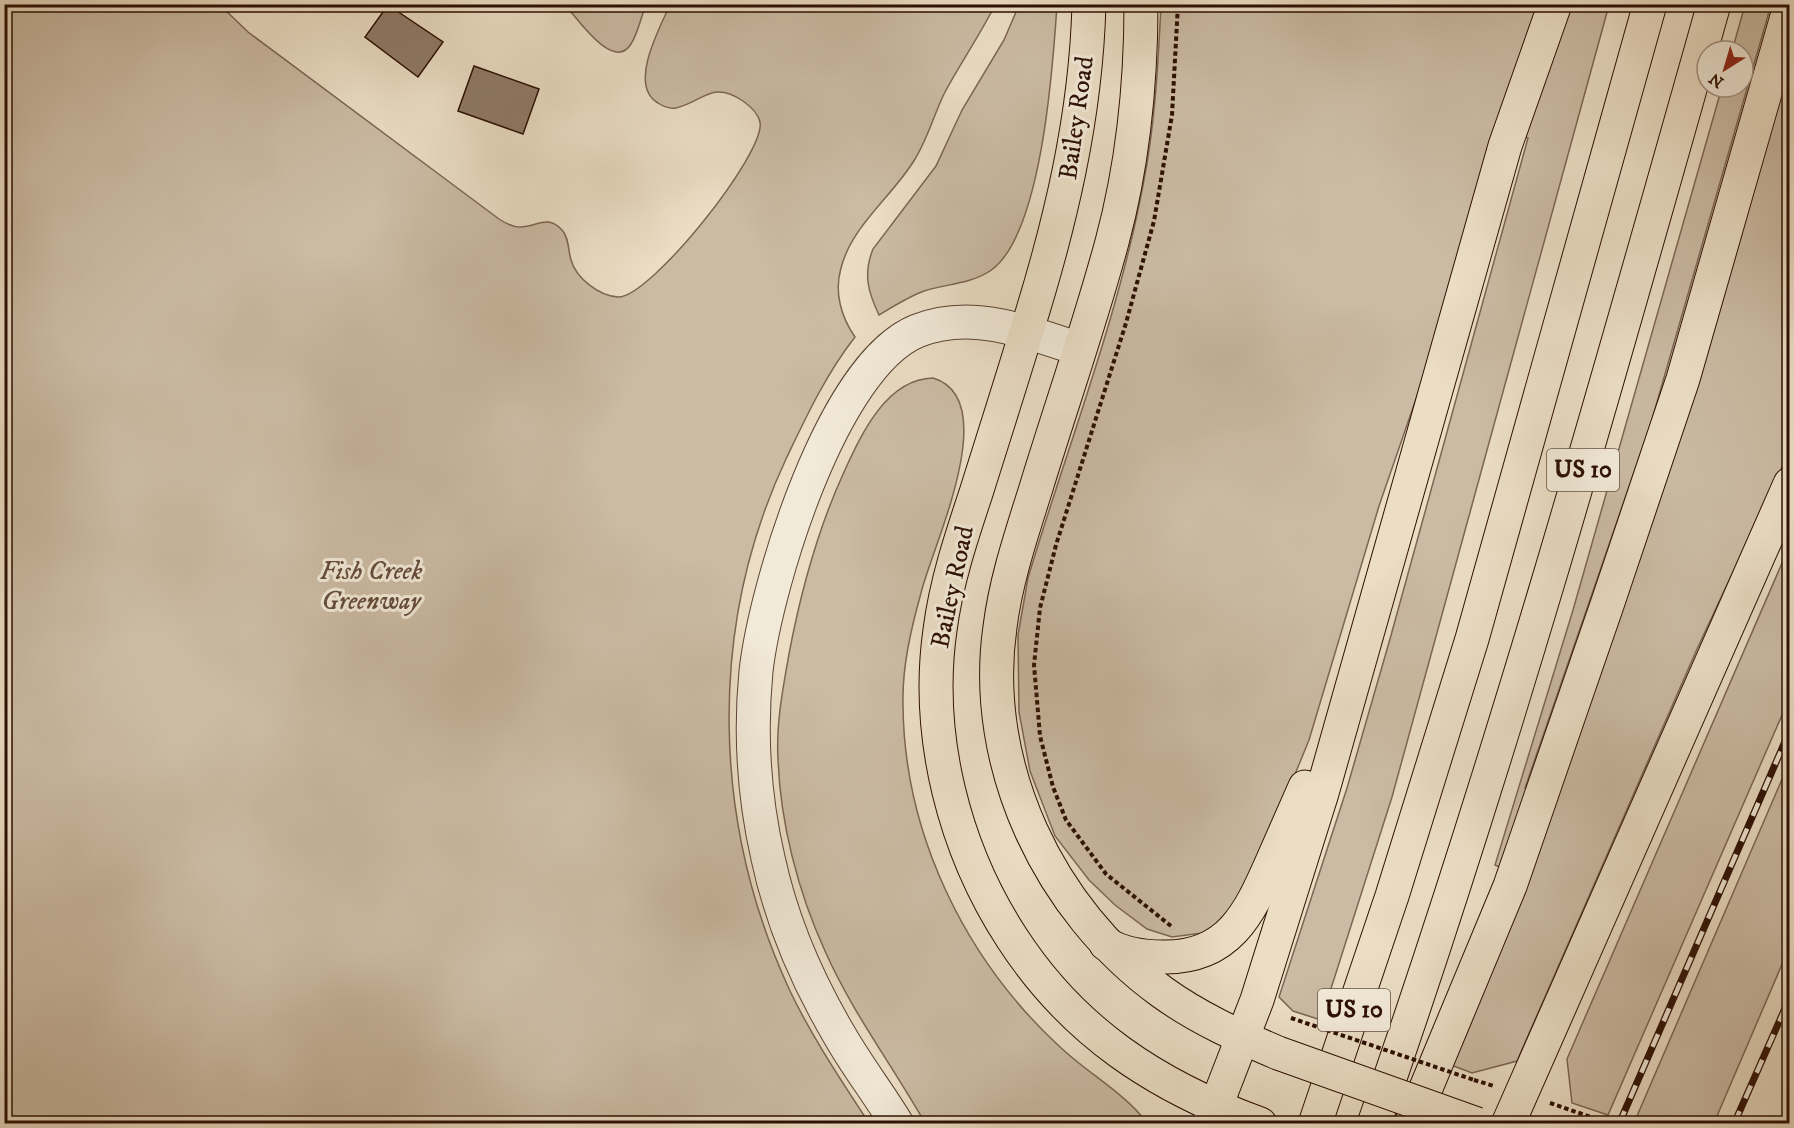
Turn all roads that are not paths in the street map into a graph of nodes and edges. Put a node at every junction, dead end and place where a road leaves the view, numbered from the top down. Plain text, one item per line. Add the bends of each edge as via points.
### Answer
1 (1089, 4) edge
2 (1142, 4) edge
3 (1555, 4) edge
4 (1650, 4) edge
5 (1714, 4) edge
6 (1790, 6) edge
7 (1027, 332) junction
8 (1079, 349) junction
9 (1790, 483) edge
10 (1364, 640) junction
11 (1106, 944) junction
12 (1244, 1039) junction
13 (1212, 1116) edge
14 (1257, 1123) edge
15 (897, 1124) edge
16 (1315, 1124) edge
17 (1374, 1124) edge
18 (1411, 1124) edge
19 (1477, 1124) edge
20 (1508, 1124) edge

1 - 7 main road, Bailey Road via 1086,72 1074,158
2 - 8 main road, Bailey Road via 1139,84 1126,180 1112,243
3 - 10 main road via 1505,146
4 - 16 main road, US 10 via 1472,639 1392,896
5 - 17 main road, US 10 via 1510,714
6 - 18 main road via 1683,379 1608,602 1514,876
7 - 8 street
7 - 13 main road, Bailey Road via 944,601 935,698 945,774 965,842 988,896 1043,981 1089,1028
7 - 15 street via 971,321 931,326 900,340 869,370 824,450 795,516 771,594 756,669 756,785 768,859 787,922 810,981
8 - 11 main road, Bailey Road via 1007,588 999,628 997,682 1006,753 1025,816 1061,887
9 - 20 main road
10 - 11 main road via 1298,802 1241,923 1219,942 1186,955 1136,955
10 - 12 main road via 1322,793
11 - 12 main road, Bailey Road via 1162,993
12 - 13 main road
12 - 19 main road, Bailey Road, bridge
13 - 14 main road, Bailey Road

